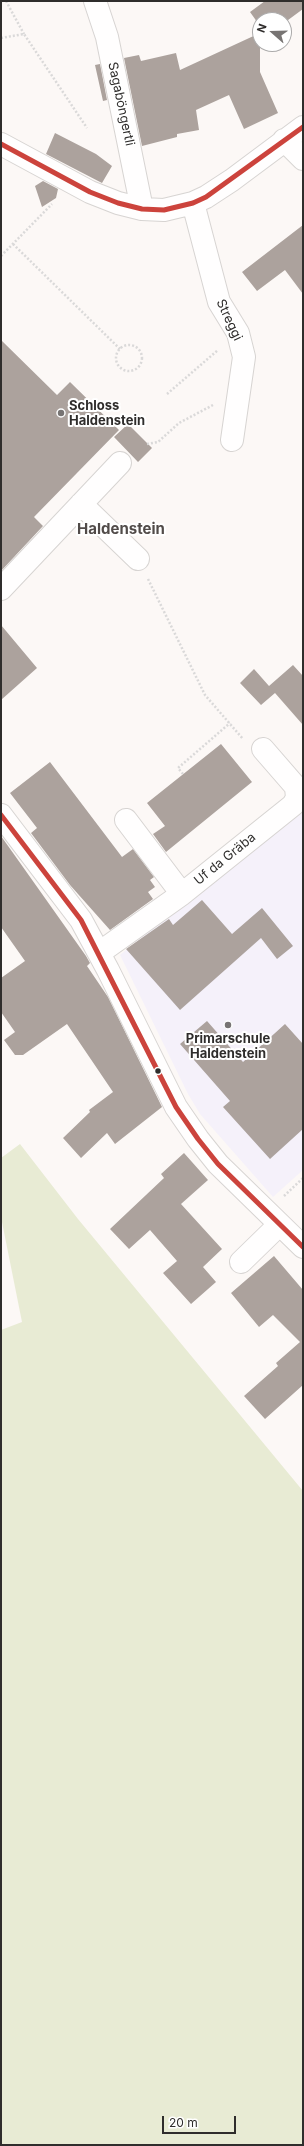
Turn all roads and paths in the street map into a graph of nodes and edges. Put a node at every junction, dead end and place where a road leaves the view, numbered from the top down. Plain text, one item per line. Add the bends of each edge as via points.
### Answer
1 (6, 1) edge
2 (95, 1) edge
3 (24, 34) junction
4 (1, 38) edge
5 (303, 127) edge
6 (88, 128) dead end
7 (284, 140) junction
8 (1, 144) edge
9 (303, 159) edge
10 (193, 203) junction
11 (52, 204) dead end
12 (142, 209) junction
13 (13, 244) junction
14 (1, 256) edge
15 (238, 333) junction
16 (120, 349) junction
17 (238, 391) junction
18 (167, 394) dead end
19 (232, 440) dead end
20 (147, 444) dead end
21 (120, 463) dead end
22 (81, 504) junction
23 (138, 559) joint
24 (1, 589) edge
25 (230, 724) junction
26 (263, 749) joint
27 (183, 774) dead end
28 (1, 815) edge
29 (126, 820) dead end
30 (182, 894) junction
31 (99, 953) junction
32 (303, 1178) edge
33 (280, 1199) dead end
34 (279, 1225) junction
35 (303, 1247) edge
36 (241, 1262) dead end

1 - 3 path
2 - 12 street, Sagaböngertli via 108,37
3 - 4 path
3 - 6 path
5 - 7 street
7 - 9 street
7 - 10 street via 232,180
8 - 12 street via 90,192
10 - 12 street via 164,210
10 - 15 street, Streggi via 219,302
11 - 13 path
13 - 14 path
13 - 16 path
15 - 17 street, Streggi via 244,357
15 - 18 path
16 - 16 path via 116,359 119,366 126,370 137,368 141,356 137,348 129,345
17 - 19 street, Streggi
17 - 20 path via 179,423 158,442
21 - 22 street
22 - 23 street
22 - 24 street
23 - 25 path via 205,695
25 - 26 path via 255,753
25 - 27 path via 178,768
26 - 30 street, Uf da Gräba via 294,781 297,798 293,805
28 - 31 street via 81,920
29 - 30 street
30 - 31 street, Uf da Gräba
31 - 34 street via 176,1107 218,1164
32 - 33 path
34 - 35 street
34 - 36 street

